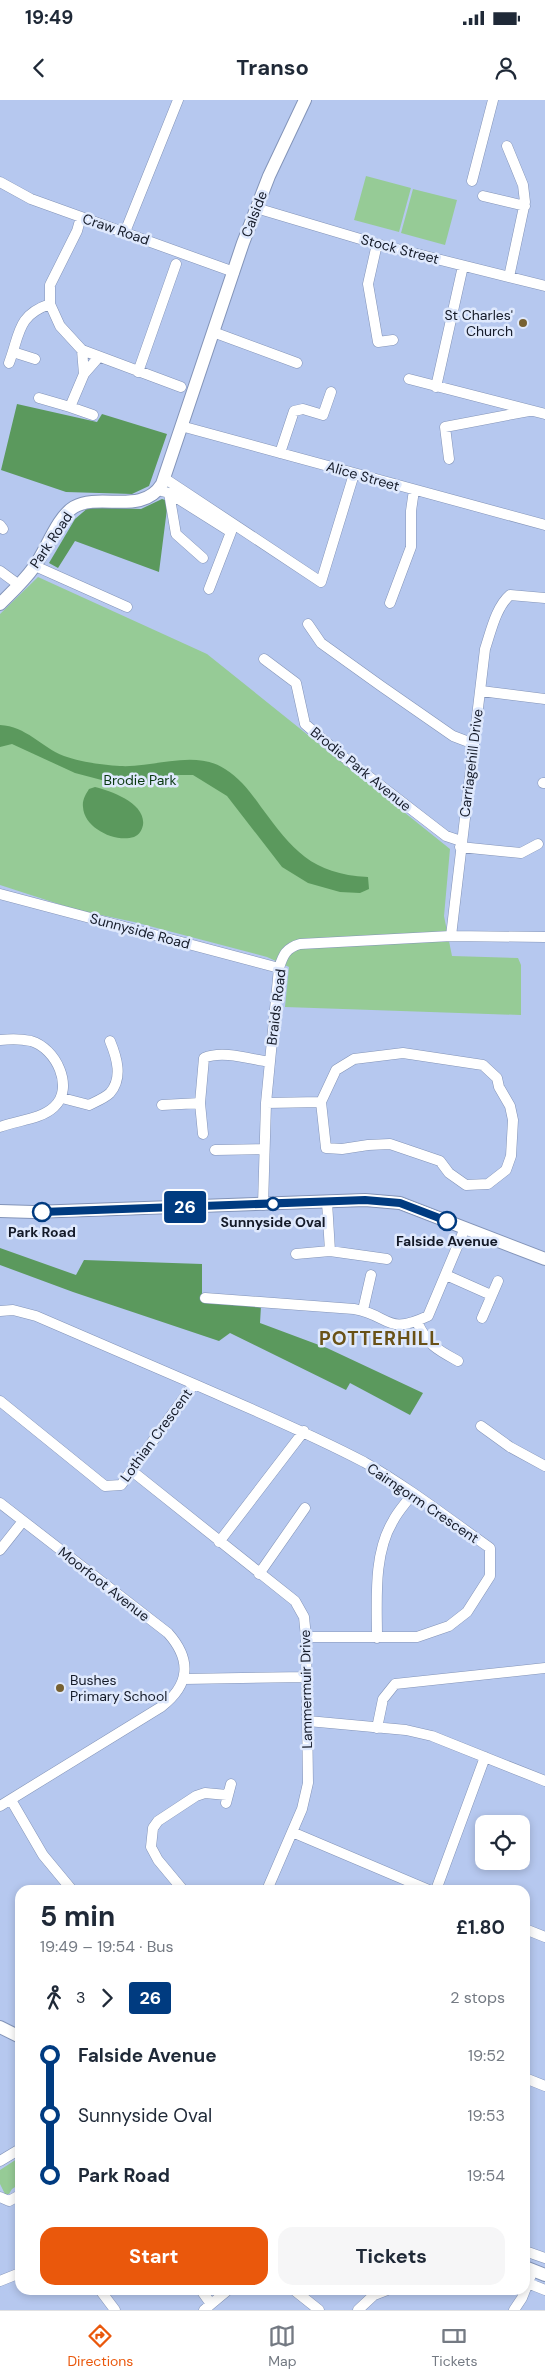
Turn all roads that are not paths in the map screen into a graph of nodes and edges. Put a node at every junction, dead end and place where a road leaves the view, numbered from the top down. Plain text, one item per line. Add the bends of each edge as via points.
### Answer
1 (178, 100) edge
2 (305, 100) edge
3 (493, 100) edge
4 (507, 146) dead end
5 (472, 181) dead end
6 (0, 182) edge
7 (483, 196) dead end
8 (525, 206) junction
9 (256, 208) junction
10 (81, 217) junction
11 (126, 232) junction
12 (377, 244) junction
13 (176, 264) dead end
14 (464, 266) junction
15 (234, 272) junction
16 (509, 278) junction
17 (545, 286) edge
18 (50, 304) junction
19 (213, 332) junction
20 (393, 340) dead end
21 (82, 350) junction
22 (13, 352) junction
23 (98, 358) junction
24 (35, 359) dead end
25 (9, 363) dead end
26 (297, 363) dead end
27 (138, 372) junction
28 (84, 374) junction
29 (409, 380) dead end
30 (181, 387) dead end
31 (436, 387) junction
32 (331, 392) dead end
33 (39, 398) dead end
34 (70, 406) junction
35 (533, 410) junction
36 (545, 414) edge
37 (93, 415) dead end
38 (181, 426) junction
39 (280, 453) junction
40 (450, 459) dead end
41 (354, 474) junction
42 (164, 478) junction
43 (414, 490) junction
44 (163, 491) junction
45 (545, 525) edge
46 (203, 558) dead end
47 (35, 566) junction
48 (0, 571) edge
49 (19, 584) junction
50 (209, 588) dead end
51 (545, 598) edge
52 (390, 603) dead end
53 (0, 604) edge
54 (127, 607) dead end
55 (308, 624) dead end
56 (264, 659) dead end
57 (480, 691) junction
58 (545, 699) edge
59 (474, 744) junction
60 (461, 844) junction
61 (538, 844) dead end
62 (0, 894) edge
63 (451, 936) junction
64 (545, 938) edge
65 (280, 968) junction
66 (0, 1040) edge
67 (110, 1041) dead end
68 (269, 1062) junction
69 (62, 1098) junction
70 (321, 1102) junction
71 (200, 1103) junction
72 (266, 1103) junction
73 (162, 1105) dead end
74 (0, 1128) edge
75 (203, 1134) dead end
76 (264, 1149) junction
77 (215, 1150) dead end
78 (327, 1202) junction
79 (263, 1205) junction
80 (0, 1211) edge
81 (465, 1228) junction
82 (330, 1251) junction
83 (296, 1254) dead end
84 (387, 1259) dead end
85 (545, 1259) edge
86 (371, 1275) dead end
87 (446, 1275) junction
88 (498, 1281) dead end
89 (491, 1295) junction
90 (205, 1298) dead end
91 (0, 1310) edge
92 (363, 1310) junction
93 (482, 1318) dead end
94 (417, 1322) junction
95 (458, 1361) dead end
96 (194, 1384) junction
97 (0, 1401) edge
98 (480, 1426) dead end
99 (304, 1432) junction
100 (545, 1466) edge
101 (132, 1471) junction
102 (414, 1493) junction
103 (0, 1503) edge
104 (305, 1508) dead end
105 (24, 1521) junction
106 (219, 1542) junction
107 (0, 1550) edge
108 (260, 1574) junction
109 (306, 1637) junction
110 (377, 1638) junction
111 (545, 1668) edge
112 (307, 1677) junction
113 (184, 1679) junction
114 (308, 1720) junction
115 (377, 1728) junction
116 (485, 1757) junction
117 (545, 1781) edge
118 (231, 1784) dead end
119 (11, 1800) junction
120 (0, 1806) edge
121 (292, 1832) junction
122 (68, 1885) edge
123 (179, 1885) edge
124 (269, 1885) edge
125 (417, 1885) edge
126 (438, 1885) edge
127 (530, 1931) edge
128 (545, 1937) edge
129 (0, 2027) edge
130 (15, 2035) edge
131 (530, 2080) edge
132 (545, 2086) edge
133 (15, 2152) edge
134 (0, 2160) edge
135 (0, 2197) edge
136 (15, 2198) edge
137 (530, 2253) edge
138 (545, 2258) edge
139 (15, 2275) edge
140 (0, 2281) edge
141 (530, 2284) edge
142 (545, 2290) edge
143 (104, 2295) edge
144 (203, 2295) edge
145 (222, 2295) edge
146 (300, 2295) edge
147 (374, 2295) edge
148 (521, 2295) edge
149 (208, 2307) edge
150 (115, 2310) edge
151 (318, 2310) edge
152 (358, 2310) edge
153 (514, 2310) edge

1 - 11 street
2 - 9 street, Calside
3 - 5 street
4 - 8 street via 523,185
6 - 10 street, Craw Road via 31,199
7 - 8 street
8 - 16 street
9 - 12 street, Stock Street
9 - 15 street, Calside
10 - 11 street, Craw Road
10 - 18 street via 52,279
11 - 15 street, Craw Road
12 - 14 street, Stock Street
12 - 20 street via 368,284 369,296 378,342
13 - 27 street
14 - 16 street, Stock Street
14 - 31 street
15 - 19 street, Calside
16 - 17 street, Stock Street
18 - 21 street via 60,326
18 - 22 street via 25,318
19 - 26 street
19 - 38 street, Calside
21 - 23 street
21 - 28 street
22 - 24 street
22 - 25 street
23 - 27 street
23 - 28 street
27 - 30 street
28 - 34 street
29 - 31 street
31 - 35 street
32 - 39 street via 323,415 303,409 294,411
33 - 34 street
34 - 37 street
35 - 36 street
35 - 40 street via 445,427
38 - 39 street, Alice Street
38 - 42 street, Calside
39 - 41 street, Alice Street
41 - 42 street via 321,582
41 - 43 street, Alice Street
42 - 44 street
43 - 45 street, Alice Street
43 - 52 street via 411,546
44 - 46 street via 176,534
44 - 47 street, Park Road via 136,501 88,502 73,508 62,520
44 - 50 street via 231,532
47 - 49 street, Park Road
47 - 54 street
48 - 49 street
49 - 53 street, Park Road
51 - 57 street, Carriagehill Drive via 510,595 505,599 485,648
55 - 59 street via 322,642 381,686 453,736
56 - 60 street, Brodie Park Avenue via 296,683 305,724 341,756
57 - 58 street
57 - 59 street, Carriagehill Drive
59 - 60 street, Carriagehill Drive
60 - 61 street, Brodie Park Avenue via 521,853
60 - 63 street, Carriagehill Drive
62 - 65 street, Sunnyside Road
63 - 64 street, Braids Road
63 - 65 street, Braids Road via 300,944 284,953
65 - 68 street, Braids Road
66 - 69 street via 32,1041 50,1054 62,1074
67 - 69 street via 118,1060 118,1078 109,1094 89,1104
68 - 71 street via 227,1056 204,1058
68 - 72 street, Braids Road
69 - 74 street via 40,1116
70 - 70 street via 336,1070 354,1059 403,1053 483,1065 497,1078 510,1106 513,1120 511,1156 506,1170 488,1184 466,1185 449,1173 440,1161 390,1144 368,1144 342,1150 326,1148
70 - 72 street
71 - 73 street
71 - 75 street
72 - 76 street, Braids Road
76 - 77 street
76 - 79 street, Braids Road
78 - 79 street
78 - 81 street via 365,1200 400,1203
78 - 82 street
79 - 80 street
81 - 85 street
81 - 87 street
82 - 83 street
82 - 84 street
86 - 92 street
87 - 89 street
87 - 94 street via 428,1316
88 - 89 street
89 - 93 street
90 - 92 street
91 - 96 street, Lothian Crescent via 36,1316
92 - 94 street via 395,1325
94 - 95 street via 435,1349
96 - 99 street, Cairngorm Crescent
96 - 101 street, Lothian Crescent
97 - 101 street, Lothian Crescent via 106,1486 121,1485
98 - 100 street
99 - 102 street, Cairngorm Crescent
99 - 106 street
101 - 106 street, Lammermuir Drive
102 - 110 street via 392,1521 381,1550
102 - 110 street, Cairngorm Crescent via 490,1548 490,1576 467,1612 448,1626 417,1637
103 - 105 street, Moorfoot Avenue
104 - 108 street
105 - 107 street
105 - 113 street, Moorfoot Avenue via 168,1633 182,1651
106 - 108 street, Lammermuir Drive
108 - 109 street, Lammermuir Drive via 298,1605 304,1617
109 - 110 street, Cairngorm Crescent
109 - 112 street, Lammermuir Drive
111 - 115 street via 395,1684 383,1699
112 - 113 street
112 - 114 street, Lammermuir Drive
113 - 119 street via 179,1692 161,1707
114 - 115 street
114 - 121 street, Lammermuir Drive via 308,1783
115 - 116 street via 432,1736
116 - 117 street
116 - 126 street
118 - 123 street via 226,1799 205,1793 196,1796 158,1821 153,1828 151,1848
119 - 120 street
119 - 122 street via 43,1855
121 - 124 street, Lammermuir Drive
121 - 125 street
127 - 128 street
129 - 130 street
131 - 132 street
133 - 134 street
135 - 136 street via 9,2201
137 - 138 street
139 - 140 street
141 - 142 street
143 - 150 street
144 - 149 street
145 - 149 street
146 - 151 street
147 - 152 street
148 - 153 street

